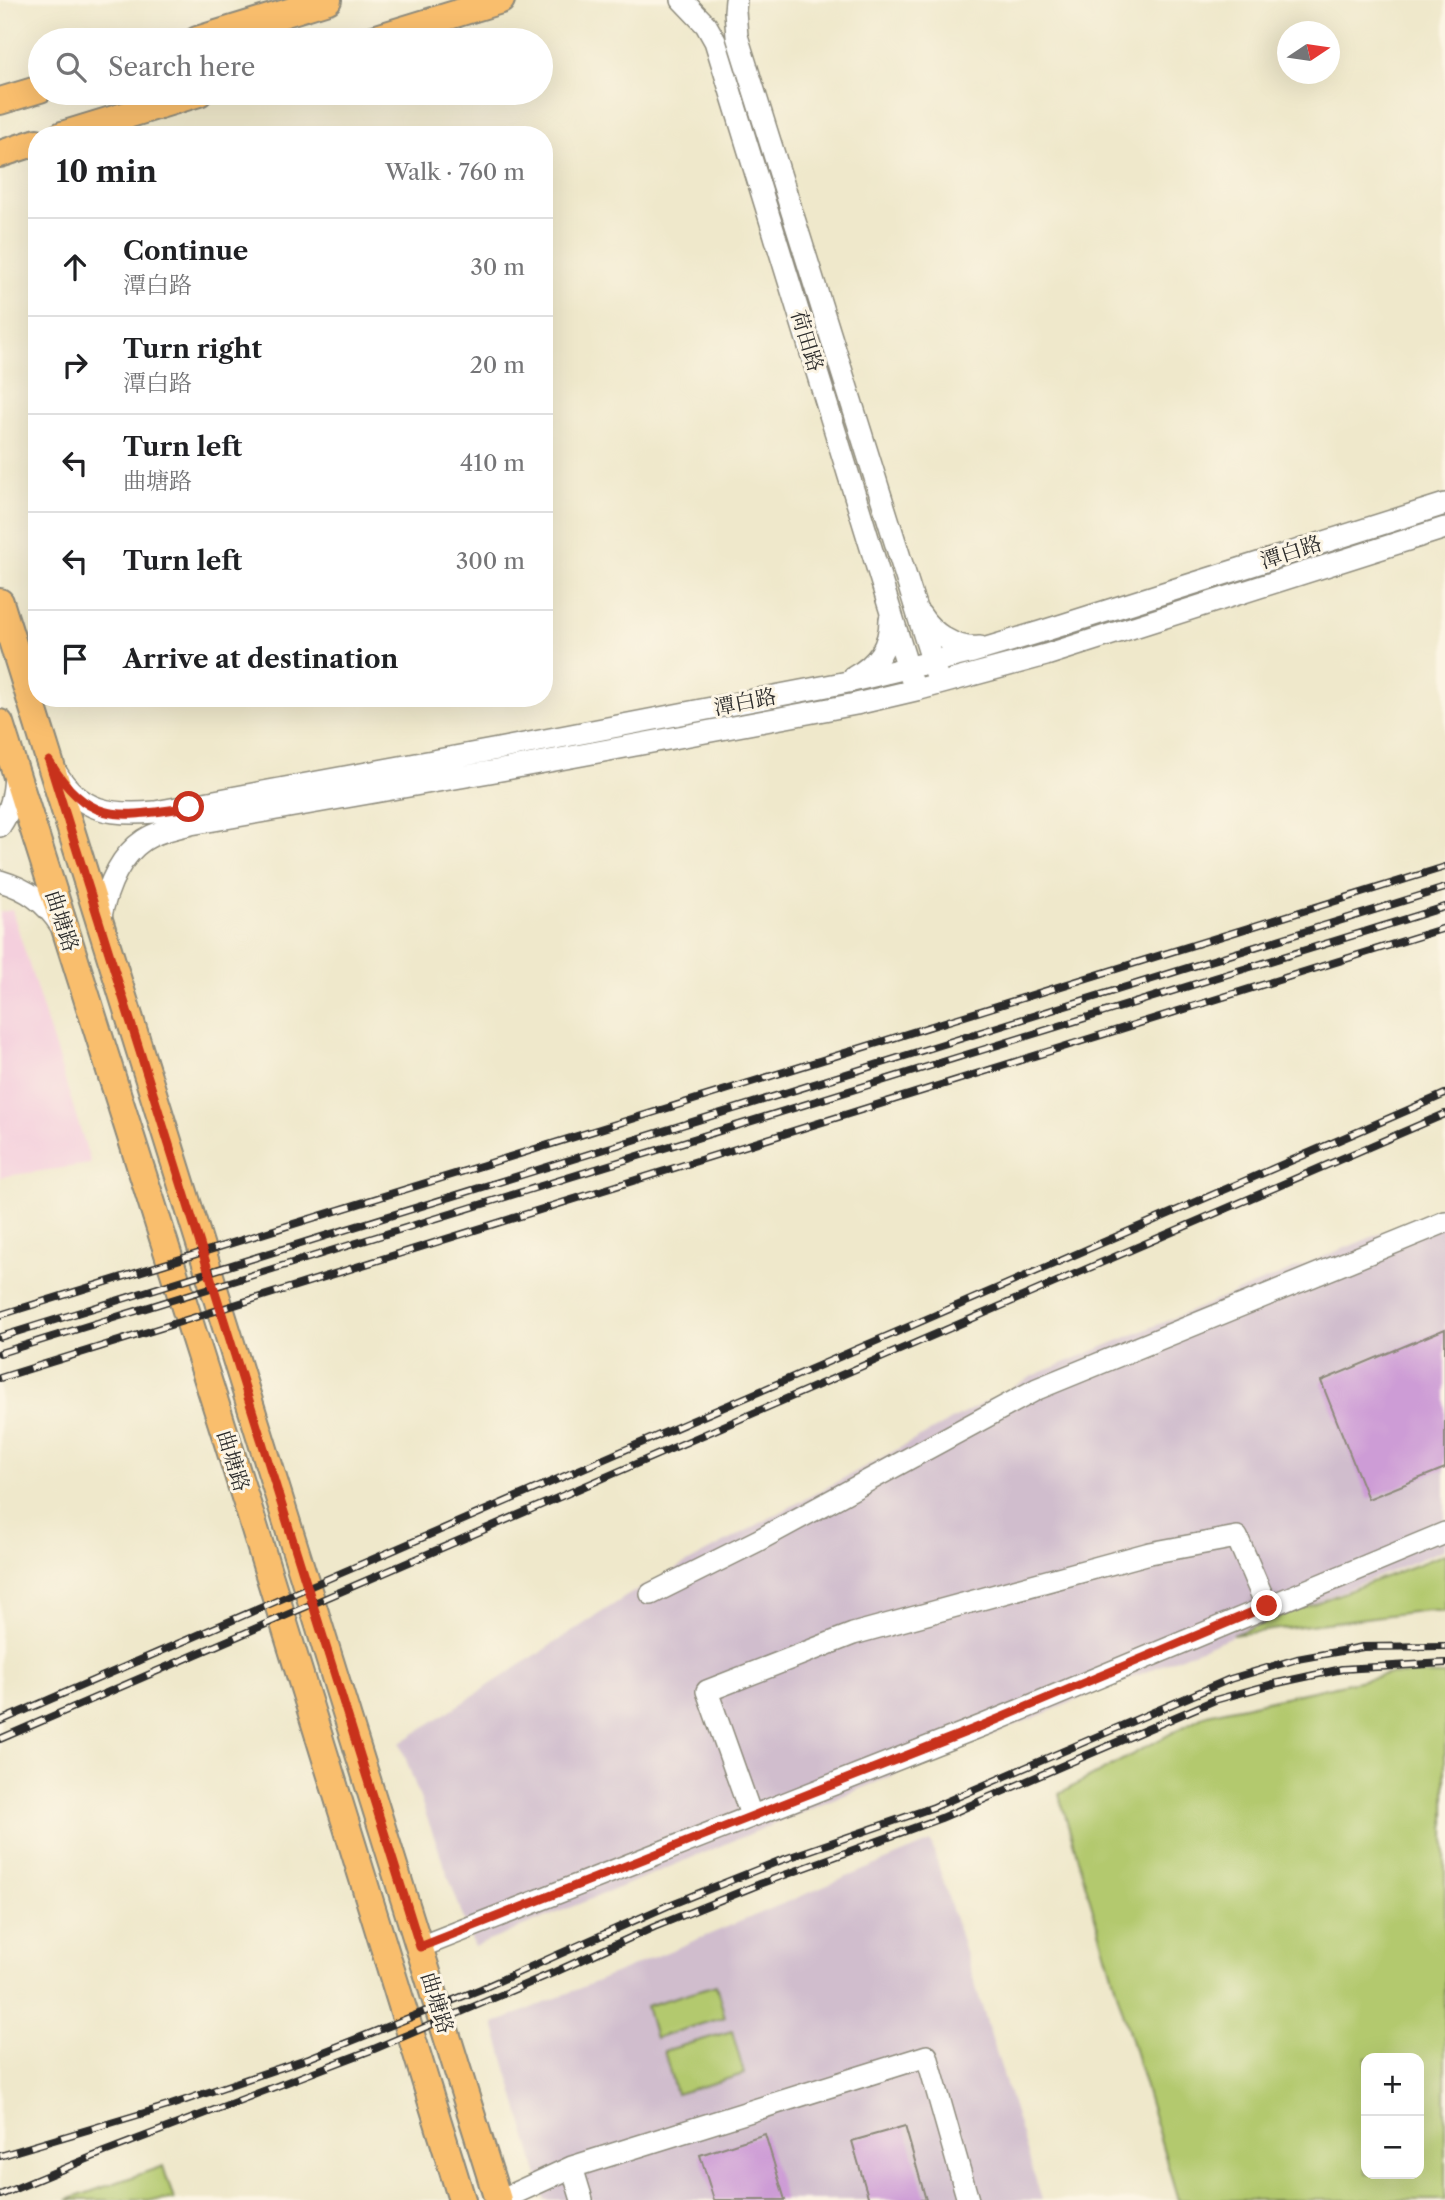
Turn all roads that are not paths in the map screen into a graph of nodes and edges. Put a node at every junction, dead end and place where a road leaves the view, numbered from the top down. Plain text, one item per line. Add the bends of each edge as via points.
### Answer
1 (328, 0) edge
2 (501, 0) edge
3 (682, 0) edge
4 (736, 0) edge
5 (236, 28) edge
6 (409, 28) edge
7 (28, 92) edge
8 (2, 100) edge
9 (160, 105) edge
10 (91, 126) edge
11 (1445, 504) edge
12 (1445, 528) edge
13 (0, 602) edge
14 (888, 603) junction
15 (915, 606) junction
16 (993, 646) junction
17 (933, 662) junction
18 (909, 668) junction
19 (844, 682) junction
20 (940, 684) junction
21 (916, 691) junction
22 (28, 693) edge
23 (32, 707) edge
24 (0, 723) edge
25 (49, 761) junction
26 (15, 773) junction
27 (0, 826) edge
28 (0, 881) edge
29 (100, 922) junction
30 (66, 934) junction
31 (1445, 1222) edge
32 (1445, 1533) edge
33 (651, 1594) dead end
34 (1267, 1606) junction
35 (751, 1815) junction
36 (420, 1947) junction
37 (572, 2167) junction
38 (462, 2200) edge
39 (499, 2200) edge
40 (582, 2200) edge
41 (968, 2200) edge

1 - 5 main road
2 - 6 main road
3 - 14 street, 荷田路 via 706,24 715,41
4 - 15 street, 荷田路 via 737,36
7 - 8 main road
9 - 10 main road
11 - 16 street, 潭白路
12 - 20 street, 潭白路 via 1046,656
13 - 22 main road, 曲塘路
14 - 18 street, 荷田路
14 - 19 street via 890,629 882,654 864,672
15 - 16 street via 949,641 974,648
15 - 17 street, 荷田路
16 - 17 street, 潭白路
17 - 18 street, 潭白路
17 - 20 street, 荷田路
18 - 19 street, 潭白路
18 - 21 street, 荷田路
19 - 25 street, 潭白路 via 499,750 131,814 90,807 74,795
20 - 21 street, 潭白路
21 - 29 street, 潭白路 via 164,831 143,841 126,858 105,895
23 - 25 main road, 曲塘路
24 - 26 main road, 曲塘路
25 - 29 main road, 曲塘路
26 - 27 street via 13,796
26 - 30 main road, 曲塘路
28 - 30 street via 37,898
29 - 36 main road, 曲塘路
30 - 38 main road, 曲塘路
31 - 33 street via 1037,1389
32 - 34 street
34 - 35 street via 984,1725
34 - 35 street via 1237,1537 1150,1553 853,1634 707,1691
35 - 36 street
36 - 39 main road, 曲塘路
37 - 39 street
37 - 40 street
37 - 41 street via 927,2056

